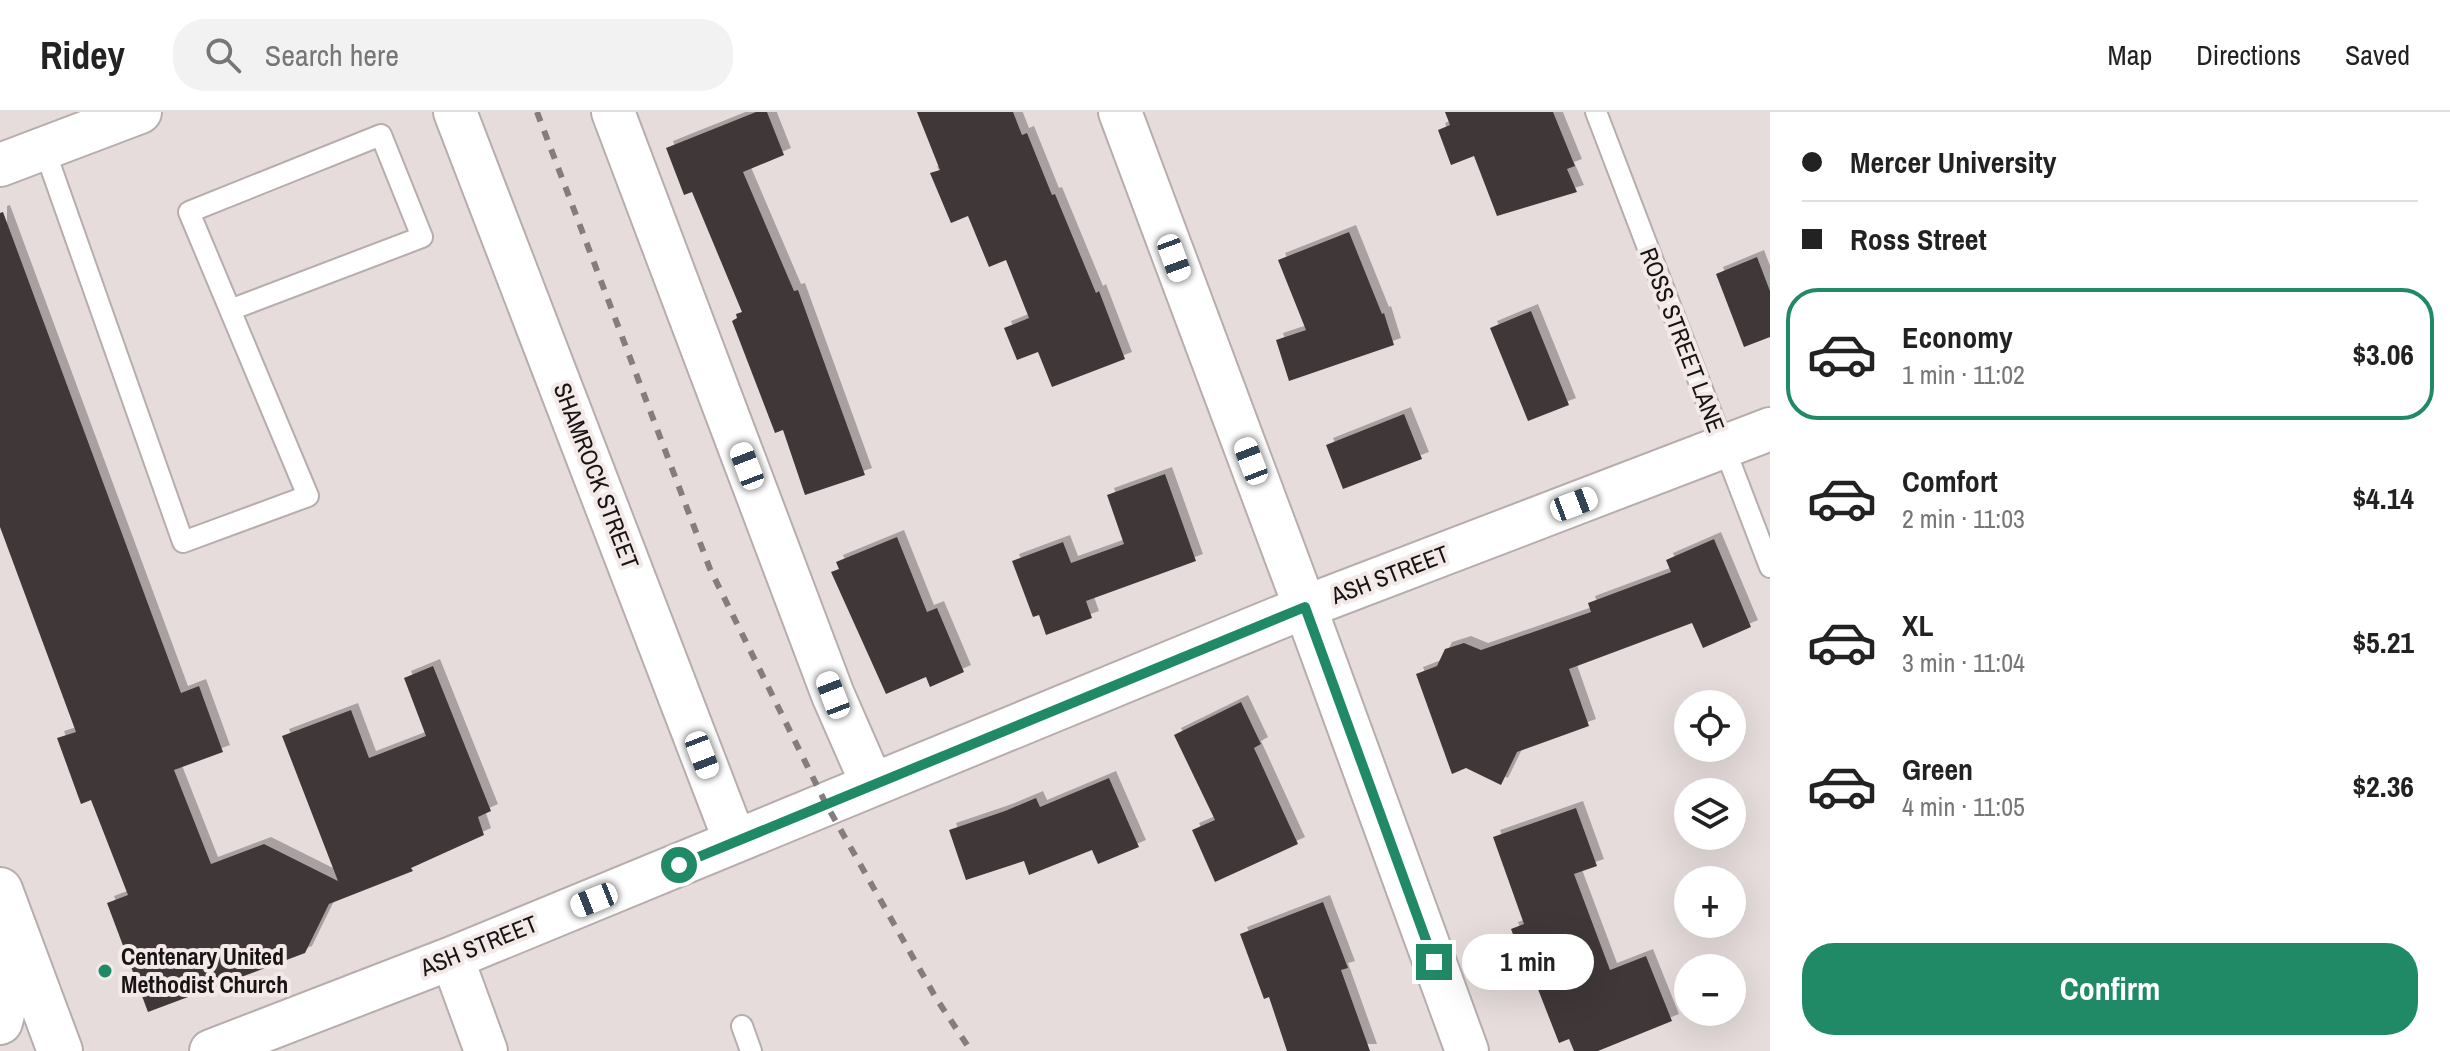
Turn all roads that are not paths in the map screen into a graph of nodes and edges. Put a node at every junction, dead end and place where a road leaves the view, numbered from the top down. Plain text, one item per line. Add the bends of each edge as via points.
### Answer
1 (140, 112) edge
2 (455, 112) edge
3 (613, 112) edge
4 (1120, 112) edge
5 (1596, 112) edge
6 (44, 148) junction
7 (0, 165) edge
8 (230, 310) junction
9 (1770, 429) edge
10 (1723, 447) junction
11 (1770, 567) edge
12 (1305, 607) junction
13 (872, 784) junction
14 (735, 841) junction
15 (0, 890) edge
16 (452, 958) junction
17 (0, 962) edge
18 (0, 1022) edge
19 (742, 1026) dead end
20 (60, 1051) edge
21 (211, 1051) edge
22 (486, 1051) edge
23 (751, 1051) edge
24 (1467, 1051) edge

1 - 6 street
2 - 14 street, SHAMROCK STREET
3 - 13 street via 833,695
4 - 12 street
5 - 10 lane, ROSS STREET LANE
6 - 7 street
6 - 8 lane via 183,542 308,496
8 - 8 lane via 189,212 381,135 422,237
9 - 10 street, ASH STREET
10 - 11 lane, ROSS STREET LANE
10 - 12 street, ASH STREET
12 - 13 street, ASH STREET
12 - 24 street
13 - 14 street, ASH STREET
14 - 16 street, ASH STREET
15 - 20 street
16 - 21 street, ASH STREET
16 - 22 street
17 - 18 street via 6,998
19 - 23 lane

